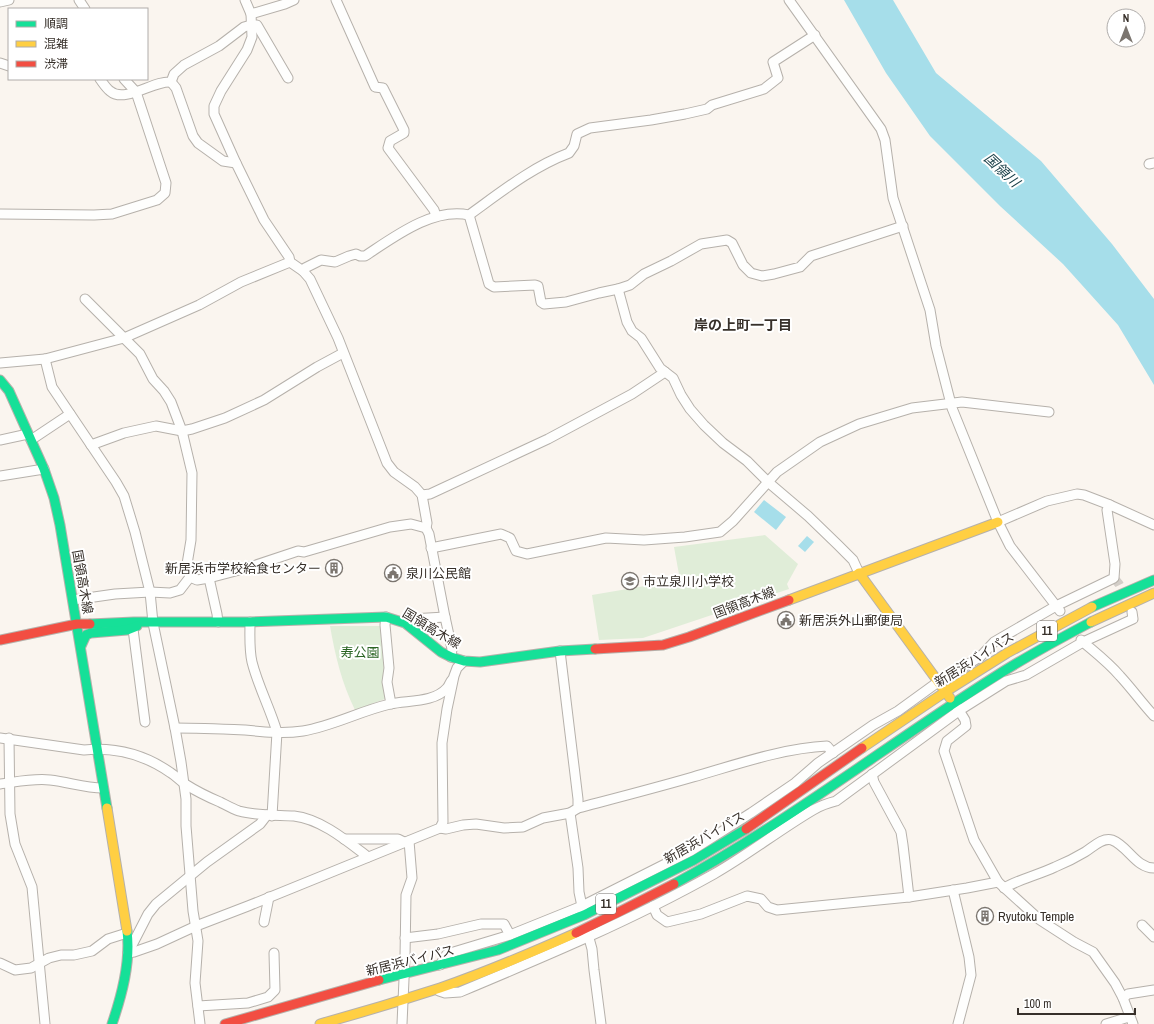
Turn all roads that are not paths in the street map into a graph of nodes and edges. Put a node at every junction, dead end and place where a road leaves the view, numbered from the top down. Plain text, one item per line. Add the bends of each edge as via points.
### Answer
1 (9, 0) edge
2 (245, 0) edge
3 (294, 0) edge
4 (336, 0) edge
5 (789, 0) edge
6 (0, 2) edge
7 (251, 14) junction
8 (251, 25) junction
9 (815, 35) junction
10 (288, 78) dead end
11 (101, 80) edge
12 (125, 80) edge
13 (171, 82) junction
14 (136, 92) junction
15 (236, 163) junction
16 (0, 214) edge
17 (469, 215) junction
18 (436, 216) junction
19 (903, 226) junction
20 (290, 262) junction
21 (302, 271) junction
22 (618, 290) junction
23 (85, 299) dead end
24 (124, 338) junction
25 (343, 353) junction
26 (45, 359) junction
27 (0, 364) edge
28 (665, 372) junction
29 (0, 380) edge
30 (951, 403) junction
31 (1049, 412) dead end
32 (70, 414) junction
33 (182, 430) junction
34 (30, 437) junction
35 (0, 440) edge
36 (91, 445) junction
37 (44, 469) junction
38 (0, 476) edge
39 (768, 482) junction
40 (422, 495) junction
41 (1110, 504) junction
42 (998, 522) junction
43 (1154, 525) edge
44 (426, 528) junction
45 (431, 548) junction
46 (859, 574) junction
47 (190, 577) junction
48 (209, 578) junction
49 (1154, 580) edge
50 (150, 592) junction
51 (1154, 593) edge
52 (73, 600) junction
53 (1058, 609) junction
54 (1132, 612) dead end
55 (386, 617) junction
56 (445, 617) junction
57 (218, 622) junction
58 (250, 622) junction
59 (148, 623) junction
60 (77, 624) junction
61 (405, 624) junction
62 (133, 628) junction
63 (0, 640) edge
64 (1082, 641) junction
65 (81, 646) junction
66 (560, 651) junction
67 (451, 657) junction
68 (464, 661) junction
69 (454, 676) junction
70 (938, 682) junction
71 (945, 692) junction
72 (954, 703) junction
73 (391, 704) junction
74 (960, 710) junction
75 (1154, 716) edge
76 (145, 722) dead end
77 (176, 728) junction
78 (276, 732) junction
79 (5, 738) edge
80 (97, 749) junction
81 (833, 753) junction
82 (872, 774) junction
83 (10, 783) junction
84 (0, 784) edge
85 (184, 784) junction
86 (103, 788) junction
87 (574, 811) junction
88 (269, 815) junction
89 (440, 828) junction
90 (344, 839) junction
91 (407, 841) junction
92 (368, 857) junction
93 (1154, 868) edge
94 (190, 877) junction
95 (1001, 885) junction
96 (953, 890) junction
97 (269, 897) junction
98 (909, 897) junction
99 (653, 906) junction
100 (583, 911) junction
101 (264, 922) dead end
102 (1142, 925) dead end
103 (196, 926) junction
104 (127, 933) junction
105 (588, 933) junction
106 (510, 935) junction
107 (1154, 936) edge
108 (405, 938) junction
109 (128, 953) junction
110 (274, 953) dead end
111 (0, 963) edge
112 (39, 964) junction
113 (439, 966) junction
114 (404, 973) junction
115 (1154, 990) edge
116 (1123, 998) junction
117 (402, 1000) junction
118 (198, 1006) junction
119 (1131, 1020) edge
120 (45, 1024) edge
121 (112, 1024) edge
122 (200, 1024) edge
123 (224, 1024) edge
124 (320, 1024) edge
125 (402, 1024) edge
126 (601, 1024) edge
127 (958, 1024) edge
128 (1106, 1024) edge

1 - 6 street
2 - 7 street
3 - 7 street
4 - 18 street via 375,87 383,88 404,130 404,133 390,141 388,148
5 - 9 street
7 - 8 street
8 - 10 street via 257,25
8 - 13 street via 184,65 174,74
8 - 15 street via 252,37 247,50 221,90 214,106 214,114
9 - 17 street via 772,62 778,78 764,90 685,114 590,128 577,134 569,153 534,169
9 - 19 street via 880,129 885,140 893,198
11 - 14 street via 111,92 120,95
12 - 14 street
13 - 14 street via 163,81
13 - 15 street via 176,88 193,136 198,143 223,161
14 - 16 street via 166,183 165,193 157,200 112,214
15 - 20 street via 264,220
17 - 18 street via 460,213
17 - 22 street via 489,284 494,287 538,286 541,302 544,304 566,302
18 - 21 street via 408,229 365,256 356,254 335,262 321,260
19 - 22 street via 811,256 800,267 762,276 751,273 743,265 732,243 727,240 700,244
19 - 30 street via 930,310 936,346
20 - 21 street
20 - 24 street via 241,282 199,305
21 - 25 street via 310,278
22 - 28 street via 626,322
23 - 24 street
24 - 26 street
24 - 33 street via 140,354 153,379 171,402
25 - 33 street via 264,400 225,418
25 - 40 street via 387,463
26 - 27 street
26 - 32 street via 52,387
28 - 39 street via 673,378 680,395 704,425
28 - 40 street via 632,394 548,439 430,494
29 - 34 main road, 国領高木線 via 9,392
30 - 31 street via 962,402
30 - 39 street via 912,408 859,424 820,442
30 - 42 street
32 - 34 street
32 - 36 street
33 - 36 street via 156,426 124,433
33 - 47 street via 192,473 187,564
34 - 35 street
34 - 37 main road, 国領高木線
36 - 50 street via 124,496
37 - 38 street
37 - 52 main road, 国領高木線 via 54,498
39 - 45 street via 720,532 644,540 606,538 527,554 516,551 510,538 501,534
39 - 46 street via 853,560
40 - 44 street
41 - 42 street via 1084,494 1070,495 1047,501
41 - 43 street
41 - 53 street via 1107,510 1116,564 1114,578
42 - 46 main road, 国領高木線
42 - 53 street via 1010,546
44 - 45 street
44 - 48 street via 411,524 390,527
45 - 56 street
46 - 66 main road, 国領高木線 via 662,645
46 - 70 main road
47 - 48 street via 197,580
47 - 50 street via 180,590 170,593
48 - 57 street
49 - 71 main road, 新居浜バイパス / 11 via 1093,607 1007,653
50 - 52 street
50 - 59 street
51 - 72 main road, 新居浜バイパス / 11 via 1097,618 1011,665
52 - 60 main road, 国領高木線
53 - 70 street via 994,642 980,657
54 - 64 street via 1133,619
55 - 58 main road, 国領高木線
55 - 61 main road, 国領高木線
55 - 73 street via 389,668 387,682
56 - 61 street via 411,619
56 - 67 street via 452,650
57 - 58 main road, 国領高木線
57 - 59 main road, 国領高木線
58 - 78 street via 252,662
59 - 60 main road, 国領高木線
59 - 62 main road
59 - 77 street
60 - 63 main road
60 - 65 main road
61 - 67 main road, 国領高木線
62 - 65 main road via 91,633 86,635
62 - 76 street
64 - 74 street via 1026,676 1006,681
64 - 75 street via 1120,676
65 - 80 main road
66 - 68 main road, 国領高木線 via 480,662
66 - 87 street via 578,799
67 - 68 main road, 国領高木線
68 - 69 street
69 - 73 street via 447,688 435,696
69 - 89 street via 442,743 443,822
70 - 71 main road
70 - 81 street
71 - 72 main road
71 - 100 main road, 新居浜バイパス / 11 via 752,825 694,860 640,888
72 - 74 street
72 - 105 main road, 新居浜バイパス / 11 via 756,836
73 - 78 street via 326,726 302,731
74 - 82 street
74 - 95 street via 966,726 947,741 944,751 974,840
77 - 78 street
77 - 85 street
78 - 88 street
79 - 80 street via 84,750
79 - 83 street
80 - 85 street via 116,750 143,758 170,772
80 - 86 main road
81 - 87 street via 827,746 803,748 751,760
81 - 100 street via 752,813
82 - 98 street via 901,832
82 - 99 street via 836,800 814,809 727,866
83 - 84 street
83 - 86 street via 50,780
83 - 112 street via 10,814 15,844 32,887
85 - 88 street via 239,811
85 - 94 street
86 - 104 main road
87 - 89 street via 543,818 523,827 504,828 476,824
87 - 100 street via 579,892
88 - 90 street via 295,816 317,823
88 - 94 street
89 - 91 street
90 - 91 street
90 - 92 street
91 - 92 street
91 - 108 street via 412,878 406,895
92 - 97 street
93 - 95 street via 1142,865 1111,840 1104,840 1055,867
94 - 103 street
94 - 109 street via 156,904
95 - 96 street
95 - 116 street via 1040,920 1094,952
96 - 98 street
96 - 127 street via 971,975
97 - 101 street
97 - 103 street
98 - 99 street via 777,910 768,908 761,899 747,896 701,914 667,922 657,915
99 - 105 street
100 - 105 street
100 - 106 street
100 - 113 main road, 新居浜バイパス / 11 via 498,950
102 - 107 street
103 - 109 street via 157,944
103 - 118 street via 198,940 194,983
104 - 109 main road
104 - 112 street via 108,939 92,950 74,955 60,955
105 - 117 main road, 新居浜バイパス / 11
105 - 126 street
106 - 108 street via 504,924 481,924 438,934
106 - 113 street via 447,954
108 - 114 street
109 - 121 main road via 121,998
110 - 118 street via 275,990 268,997 248,1003
111 - 112 street via 14,970 31,968
112 - 120 street
113 - 114 main road, 新居浜バイパス / 11
114 - 117 street
114 - 123 main road, 新居浜バイパス / 11
115 - 116 street via 1128,994
116 - 119 street
117 - 124 main road, 新居浜バイパス / 11
117 - 125 street
118 - 122 street
119 - 128 street

